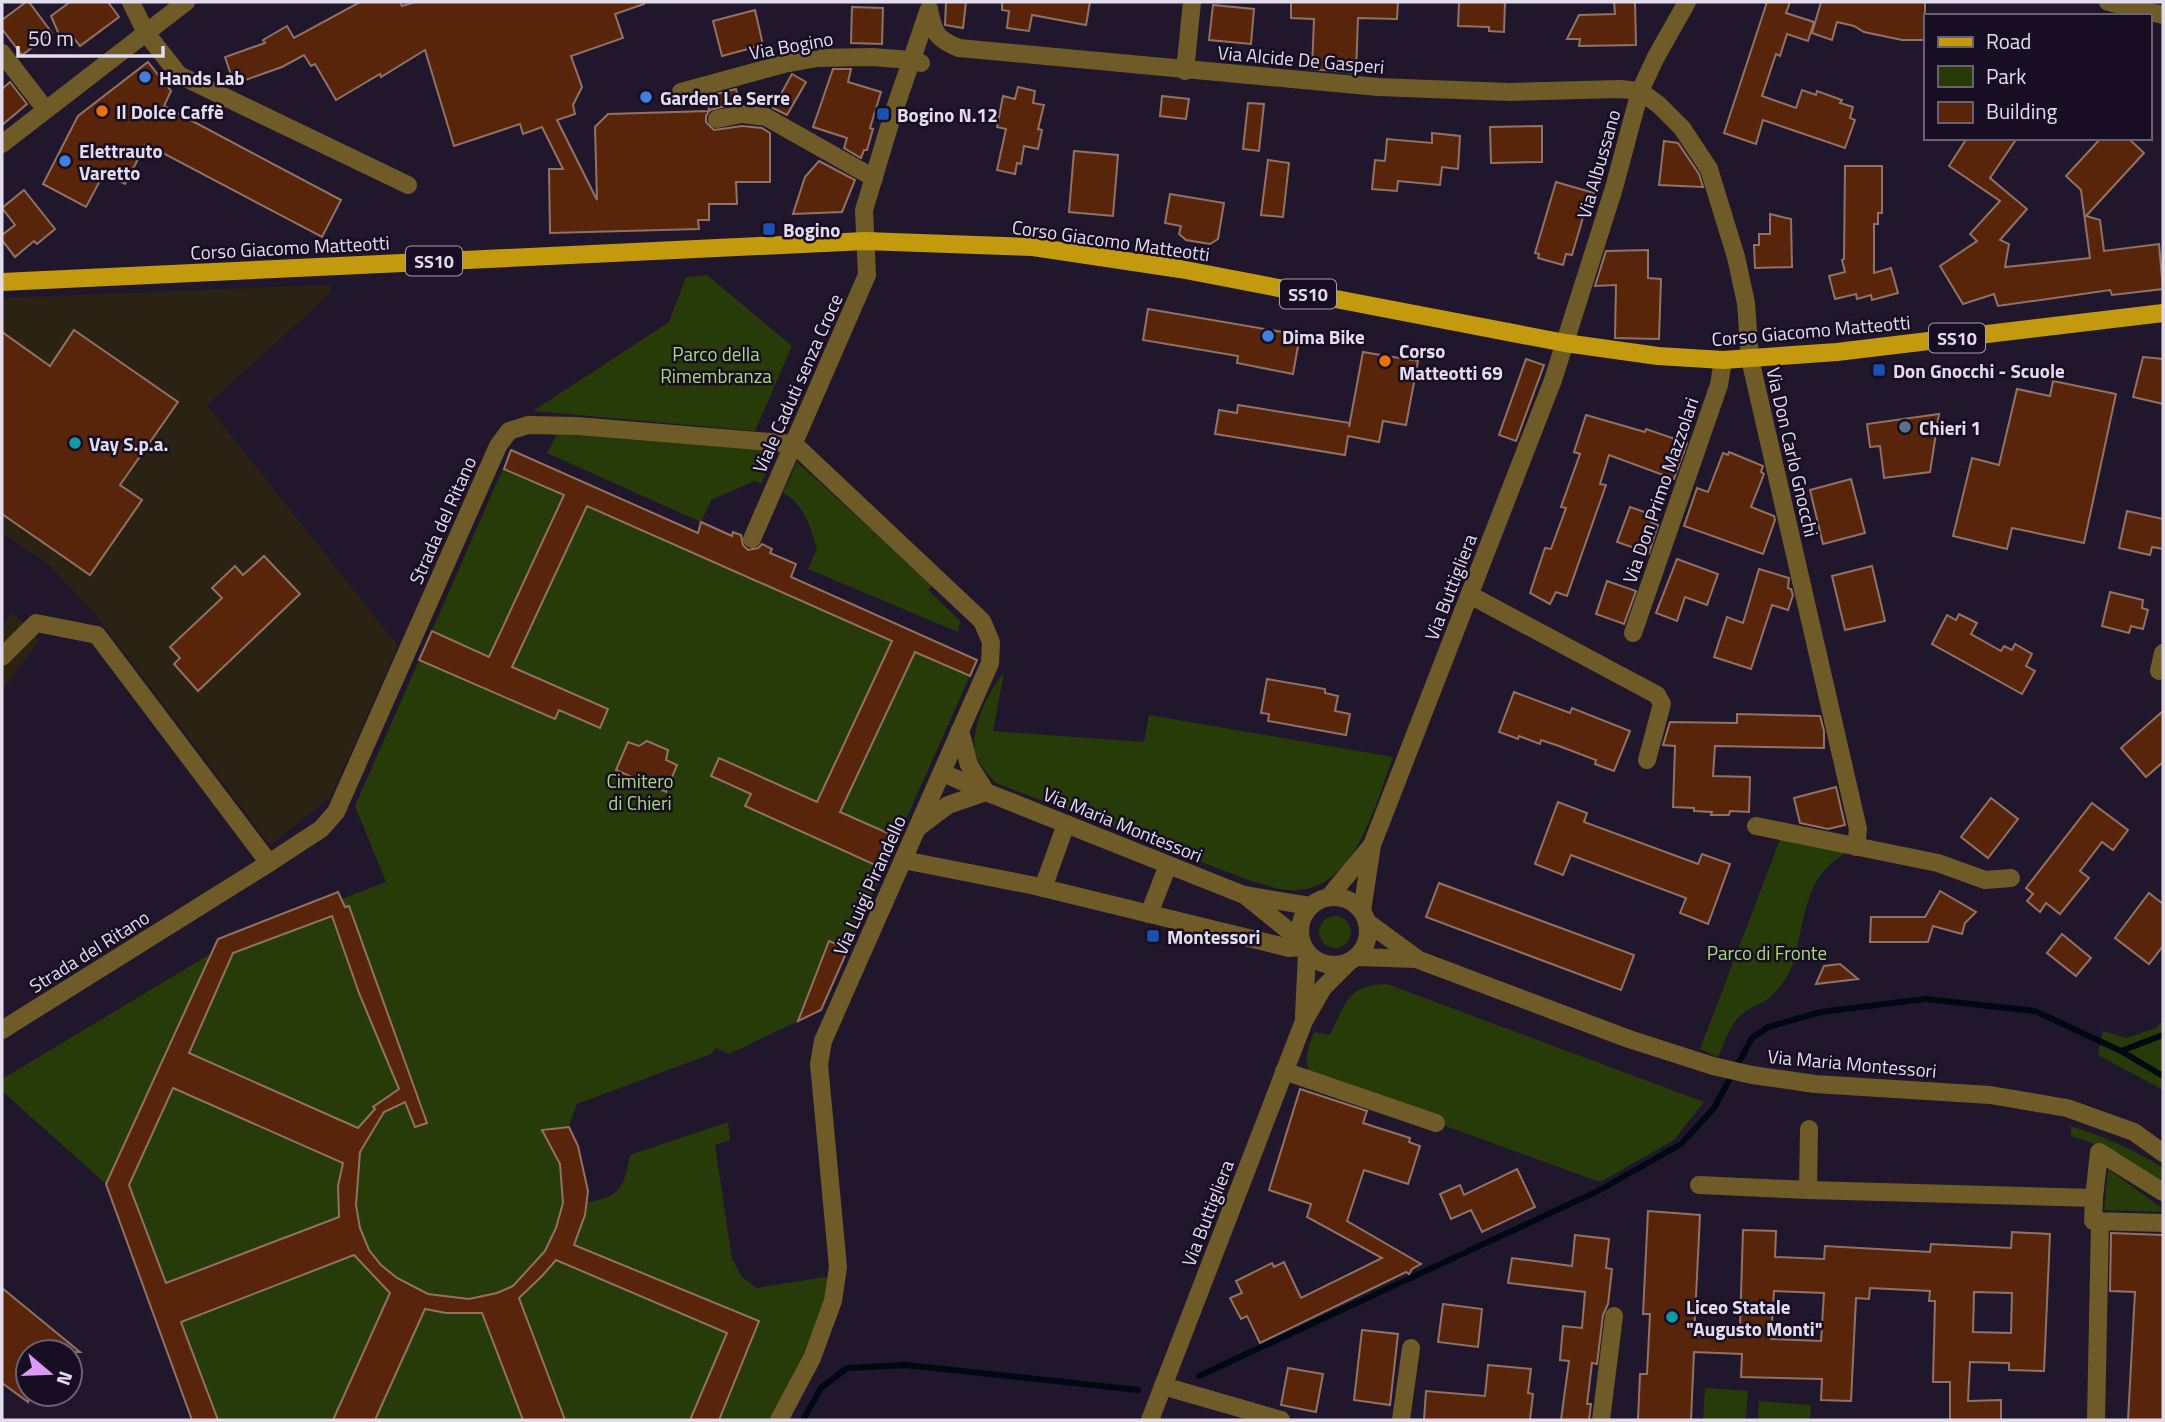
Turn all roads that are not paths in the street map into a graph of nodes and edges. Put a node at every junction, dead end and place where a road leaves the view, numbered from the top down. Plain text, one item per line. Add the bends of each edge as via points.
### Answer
1 (131, 2) edge
2 (186, 2) edge
3 (1192, 2) edge
4 (1687, 2) edge
5 (2108, 2) edge
6 (930, 6) edge
7 (2163, 15) edge
8 (146, 33) junction
9 (959, 48) junction
10 (2, 53) edge
11 (916, 62) junction
12 (1185, 71) junction
13 (1640, 91) junction
14 (681, 92) dead end
15 (46, 110) junction
16 (717, 120) dead end
17 (2, 144) edge
18 (874, 178) junction
19 (408, 185) dead end
20 (865, 241) junction
21 (2, 282) edge
22 (2163, 313) edge
23 (1565, 343) junction
24 (1750, 359) junction
25 (1723, 360) junction
26 (794, 444) junction
27 (751, 539) dead end
28 (1470, 595) junction
29 (1633, 633) dead end
30 (2163, 653) edge
31 (2, 657) edge
32 (2159, 671) dead end
33 (960, 730) junction
34 (1647, 760) dead end
35 (943, 773) junction
36 (985, 792) junction
37 (1066, 824) junction
38 (1756, 826) dead end
39 (917, 828) junction
40 (1372, 845) junction
41 (1856, 847) junction
42 (903, 860) junction
43 (269, 863) junction
44 (1168, 865) junction
45 (2011, 878) dead end
46 (1043, 888) junction
47 (1244, 895) junction
48 (1329, 897) junction
49 (1310, 906) junction
50 (1149, 914) junction
51 (1365, 917) junction
52 (1303, 946) junction
53 (1352, 960) junction
54 (1419, 960) junction
55 (1304, 1021) junction
56 (2, 1030) edge
57 (1284, 1070) junction
58 (1437, 1123) dead end
59 (1809, 1129) dead end
60 (2163, 1153) edge
61 (1699, 1185) dead end
62 (1808, 1190) junction
63 (2163, 1192) edge
64 (2095, 1198) junction
65 (2100, 1221) junction
66 (2163, 1223) edge
67 (1615, 1316) dead end
68 (1411, 1348) dead end
69 (1163, 1387) junction
70 (779, 1420) edge
71 (1150, 1420) edge
72 (1280, 1420) edge
73 (1401, 1420) edge
74 (1601, 1420) edge
75 (2096, 1420) edge

1 - 8 street
2 - 8 street
3 - 12 street
4 - 13 street, Via Albussano
5 - 7 street
6 - 9 street via 934,32 943,42
6 - 11 street
8 - 15 street
8 - 19 street via 179,75
9 - 11 street, Via Alcide De Gasperi
9 - 12 street, Via Alcide De Gasperi
10 - 15 street
11 - 14 street, Via Bogino via 817,58
11 - 18 street
12 - 13 street, Via Alcide De Gasperi via 1378,87
13 - 23 street, Via Albussano
13 - 24 street, Via Don Carlo Gnocchi via 1682,128 1709,169 1746,303
15 - 17 street
16 - 18 street via 742,114 766,117
18 - 20 street via 864,210
20 - 21 main road, Corso Giacomo Matteotti / SS10
20 - 23 main road, Corso Giacomo Matteotti / SS10 via 1046,249 1180,269
20 - 26 street, Viale Caduti senza Croce via 867,275
22 - 24 main road, Corso Giacomo Matteotti / SS10
23 - 25 main road, Corso Giacomo Matteotti / SS10
23 - 28 street, Via Buttigliera
24 - 25 main road, Corso Giacomo Matteotti / SS10
24 - 41 street, Via Don Carlo Gnocchi via 1858,829
25 - 29 street, Via Don Primo Mazzolari via 1719,385
26 - 27 street, Viale Caduti senza Croce
26 - 33 street, Via Luigi Pirandello via 982,621 991,642 990,663
26 - 43 street, Strada del Ritano via 576,426 528,425 509,431 498,446 336,812 321,829
28 - 34 street via 1657,695 1662,704
28 - 40 street, Via Buttigliera
30 - 32 street
31 - 43 street via 36,622 97,635
33 - 35 street, Via Luigi Pirandello
33 - 36 street via 969,765
35 - 36 street, Via Maria Montessori
35 - 39 street, Via Luigi Pirandello
36 - 37 street, Via Maria Montessori
36 - 39 street via 948,805
37 - 44 street, Via Maria Montessori
37 - 46 street
38 - 41 street
39 - 42 street, Via Luigi Pirandello
40 - 48 street, Via Buttigliera
40 - 51 street, Via Buttigliera
41 - 45 street via 1938,863 1985,880
42 - 46 street
42 - 70 street, Via Luigi Pirandello via 823,1041 819,1064 838,1266 832,1301 812,1358
43 - 56 street, Strada del Ritano
44 - 47 street, Via Maria Montessori
44 - 50 street
46 - 50 street
47 - 49 street, Via Maria Montessori
47 - 52 street, Via Maria Montessori
48 - 49 street
48 - 51 street via 1348,899
49 - 52 street via 1301,921
50 - 52 street via 1289,948
51 - 53 street via 1367,941
51 - 54 street, Via Maria Montessori
52 - 53 street via 1325,965
52 - 55 street, Via Buttigliera
53 - 54 street, Via Maria Montessori
53 - 55 street, Via Buttigliera via 1323,988
54 - 60 street, Via Maria Montessori via 1629,1039 1742,1073 1815,1084 1990,1095 2067,1108 2134,1132
55 - 57 street, Via Buttigliera
57 - 58 street
57 - 69 street, Via Buttigliera
59 - 62 street
61 - 62 street
62 - 64 street
63 - 64 street via 2099,1152
64 - 65 street via 2093,1221
65 - 66 street
65 - 75 street
67 - 74 street
68 - 73 street
69 - 71 street, Via Buttigliera
69 - 72 street

